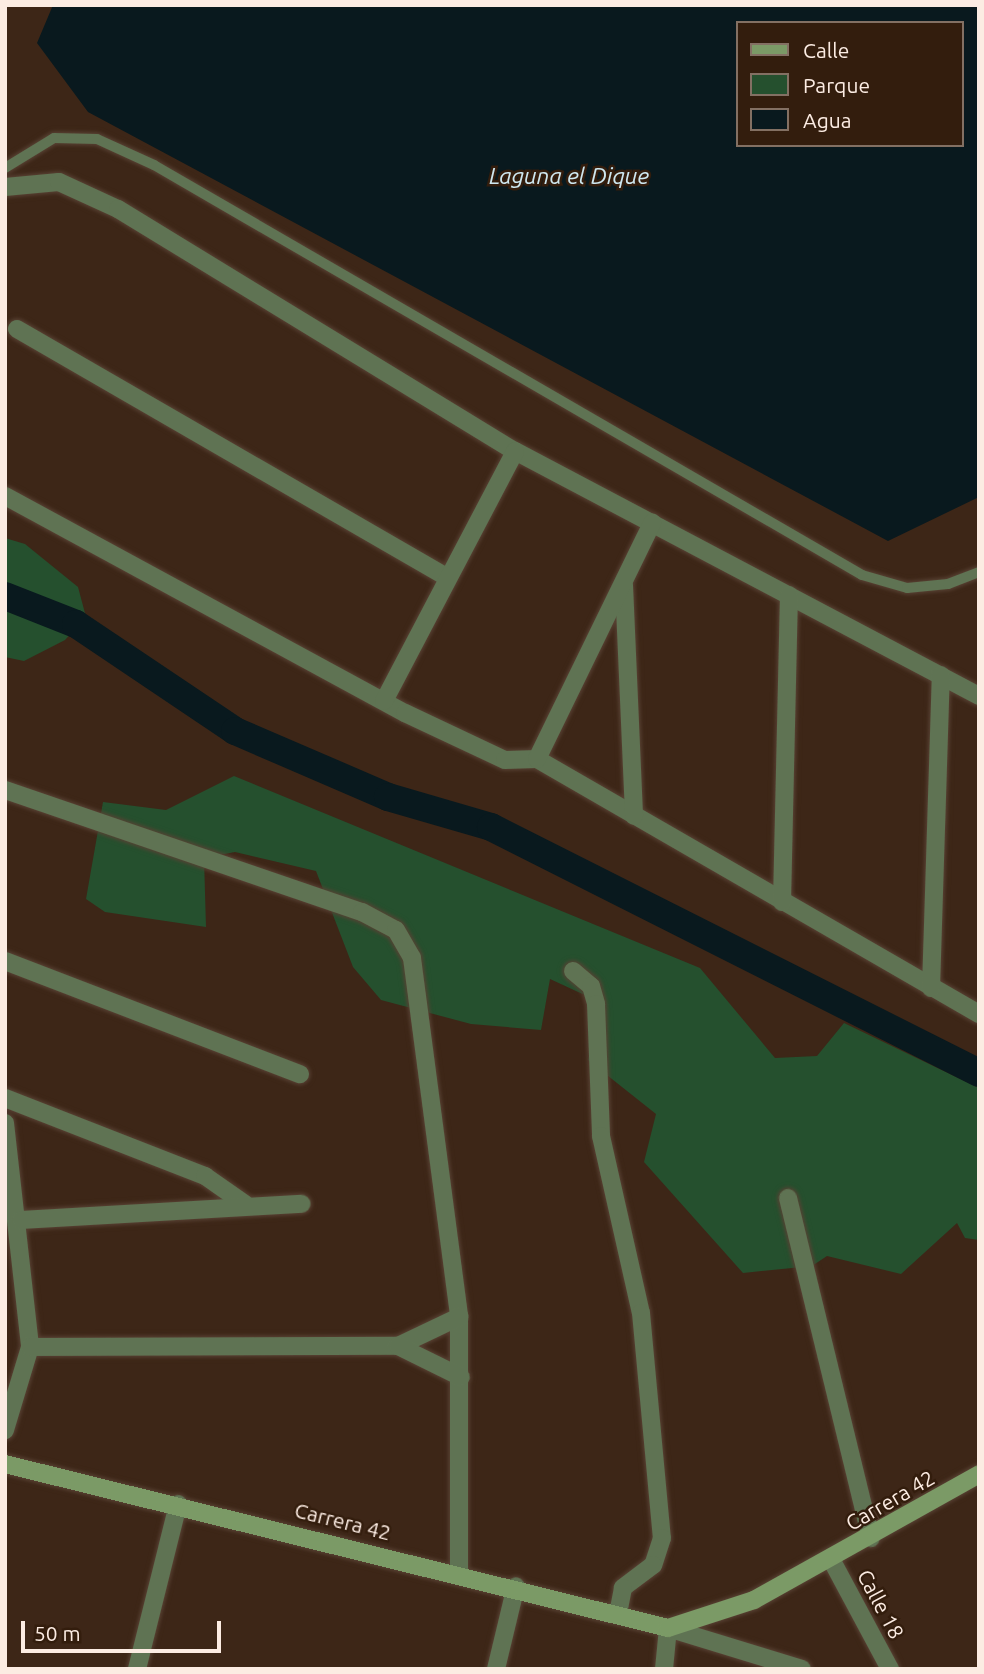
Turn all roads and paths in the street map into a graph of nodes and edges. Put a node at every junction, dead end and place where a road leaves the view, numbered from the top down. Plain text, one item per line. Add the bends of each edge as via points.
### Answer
1 (5, 168) edge
2 (5, 187) edge
3 (17, 329) dead end
4 (516, 451) junction
5 (5, 496) edge
6 (652, 523) junction
7 (979, 572) edge
8 (447, 577) junction
9 (624, 580) junction
10 (789, 595) junction
11 (941, 675) junction
12 (979, 695) edge
13 (384, 701) junction
14 (537, 759) junction
15 (5, 790) edge
16 (634, 816) junction
17 (782, 902) junction
18 (5, 961) edge
19 (573, 971) dead end
20 (931, 988) junction
21 (979, 1014) edge
22 (300, 1074) dead end
23 (5, 1098) edge
24 (5, 1123) edge
25 (788, 1198) dead end
26 (245, 1204) junction
27 (302, 1204) dead end
28 (21, 1220) junction
29 (459, 1317) junction
30 (398, 1346) junction
31 (30, 1347) junction
32 (461, 1377) junction
33 (5, 1430) edge
34 (5, 1464) edge
35 (979, 1475) edge
36 (178, 1504) junction
37 (872, 1538) junction
38 (832, 1561) junction
39 (460, 1572) junction
40 (516, 1586) junction
41 (618, 1614) junction
42 (668, 1628) junction
43 (137, 1669) edge
44 (496, 1669) edge
45 (664, 1669) edge
46 (802, 1669) edge
47 (890, 1669) edge

1 - 7 lane via 54,138 97,139 154,165 862,575 907,588 948,584
2 - 4 street via 59,182 118,209
3 - 8 street
4 - 6 street
4 - 8 street
5 - 13 street
6 - 9 street
6 - 10 street
8 - 13 street
9 - 14 street
9 - 16 street
10 - 11 street
10 - 17 street
11 - 12 street
11 - 20 street
13 - 14 street via 505,760
14 - 16 street
15 - 29 street via 362,912 396,930 412,958
16 - 17 street
17 - 20 street
18 - 22 street
19 - 41 street via 591,986 596,1004 601,1136 641,1313 662,1538 653,1565 623,1588
20 - 21 street
23 - 26 street via 205,1176
24 - 28 street
25 - 37 street
26 - 27 street
26 - 28 street
28 - 31 street
29 - 30 street
29 - 32 street
30 - 31 street
30 - 32 street
31 - 33 street
32 - 39 street
34 - 36 street, Carrera 42
35 - 37 street, Carrera 42
36 - 39 street, Carrera 42
36 - 43 street
37 - 38 street, Carrera 42
38 - 42 street, Carrera 42 via 754,1600
38 - 47 street, Calle 18
39 - 40 street, Carrera 42
40 - 41 street, Carrera 42
40 - 44 street
41 - 42 street, Carrera 42
42 - 45 street
42 - 46 street, Carrera 42

